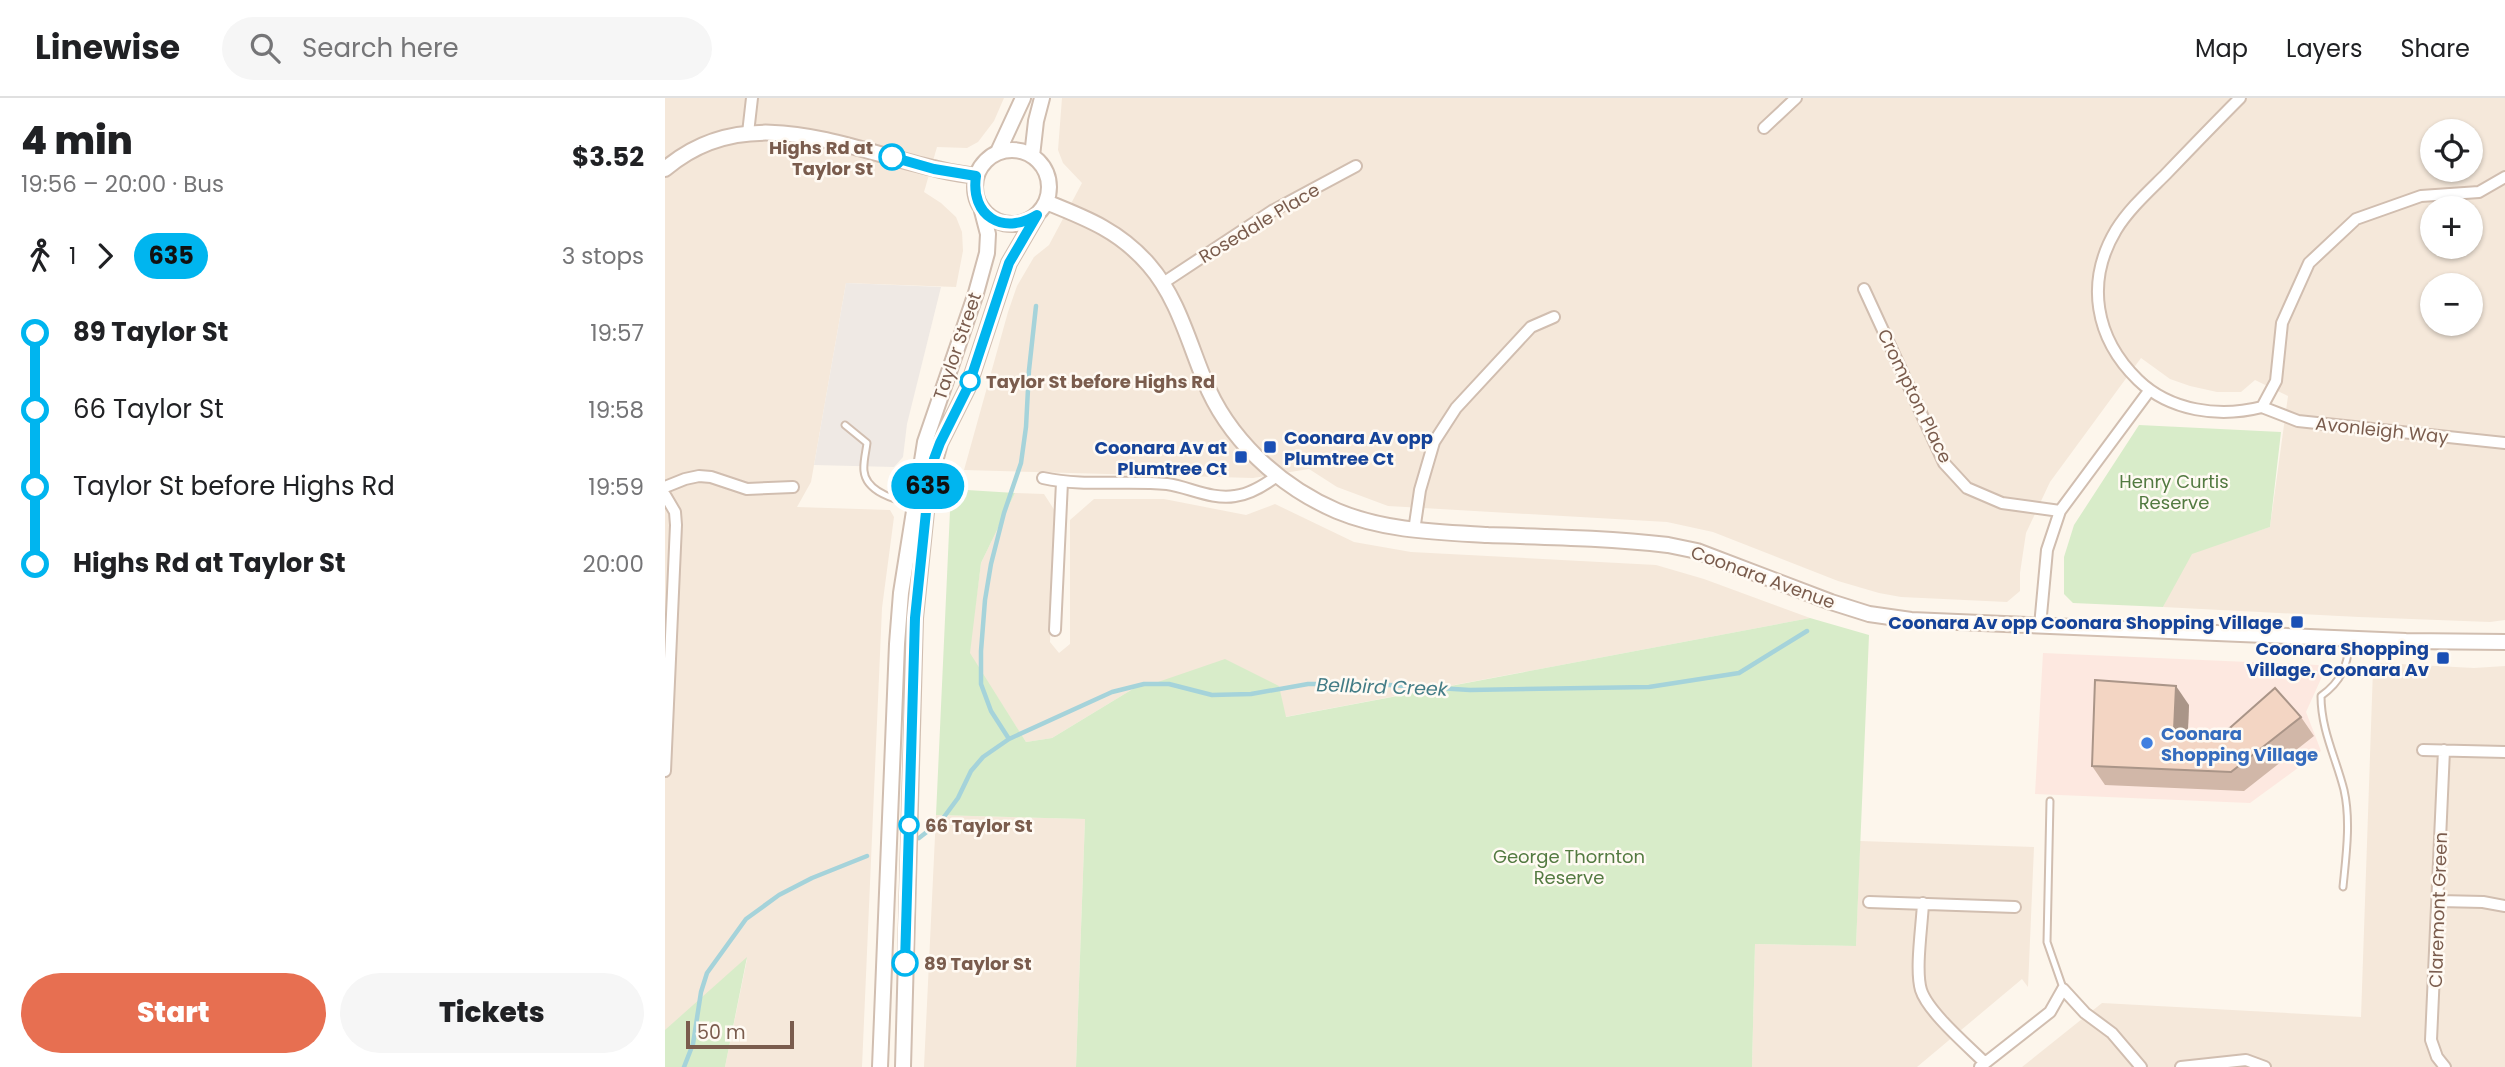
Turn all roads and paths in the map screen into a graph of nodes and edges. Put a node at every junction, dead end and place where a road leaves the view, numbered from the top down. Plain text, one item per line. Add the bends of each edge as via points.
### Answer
1 (752, 98) edge
2 (1023, 98) edge
3 (1042, 98) edge
4 (1796, 98) edge
5 (2240, 98) edge
6 (1764, 128) dead end
7 (748, 133) junction
8 (998, 152) junction
9 (1032, 156) junction
10 (1356, 166) dead end
11 (665, 169) edge
12 (976, 176) junction
13 (2505, 177) edge
14 (1046, 202) junction
15 (982, 211) junction
16 (1037, 215) junction
17 (1163, 283) junction
18 (1864, 289) dead end
19 (1554, 317) dead end
20 (2149, 391) junction
21 (2262, 407) junction
22 (845, 425) dead end
23 (2505, 443) edge
24 (1277, 475) junction
25 (1044, 478) dead end
26 (1062, 482) junction
27 (665, 487) edge
28 (793, 488) dead end
29 (665, 495) edge
30 (915, 504) junction
31 (2060, 511) junction
32 (1414, 531) junction
33 (2040, 626) junction
34 (1055, 629) dead end
35 (2350, 639) junction
36 (2505, 642) edge
37 (2423, 750) dead end
38 (2444, 750) junction
39 (2505, 752) edge
40 (665, 771) edge
41 (2050, 802) dead end
42 (2343, 887) dead end
43 (2439, 901) junction
44 (1869, 902) dead end
45 (1923, 903) junction
46 (2505, 906) edge
47 (2015, 907) dead end
48 (2063, 989) junction
49 (1982, 1065) edge
50 (880, 1067) edge
51 (903, 1067) edge
52 (2141, 1067) edge
53 (2181, 1067) edge
54 (2265, 1067) edge
55 (2445, 1067) edge

1 - 7 street
2 - 8 street
3 - 9 street
4 - 6 street
5 - 20 street via 2133,208 2104,257 2098,290 2100,321 2111,348
7 - 11 street via 701,147
7 - 12 street via 802,135
8 - 9 street
8 - 12 street
9 - 14 street via 1047,176
10 - 17 street, Rosedale Place via 1272,211
12 - 15 street via 974,188
13 - 21 street via 2479,192 2421,196 2356,219 2309,263 2282,323 2276,381
14 - 16 street
14 - 17 street, Coonara Avenue via 1118,235
15 - 16 street via 992,219 1015,224
15 - 30 street, Taylor Street via 987,253 925,442
16 - 51 street, Taylor Street via 1009,263 968,387 940,443 929,483 915,618
17 - 24 street, Coonara Avenue via 1219,409 1252,452
18 - 31 street, Crompton Place via 1944,463 1967,488 2002,503
19 - 32 street via 1531,327 1457,408 1434,442
20 - 21 street via 2202,410 2243,412
20 - 31 street
21 - 23 street, Avonleigh Way via 2298,421
22 - 30 lane via 867,443 864,473 872,488
24 - 26 street via 1260,488 1221,497 1167,484
24 - 32 street, Coonara Avenue via 1336,510
25 - 26 street
26 - 34 street
27 - 28 street via 699,476 747,489
29 - 40 street via 675,512 676,525
30 - 50 street, Taylor Street via 897,644
31 - 33 street via 2046,551
32 - 33 street, Coonara Avenue via 1668,545 1697,551 1869,614
33 - 35 street, Coonara Avenue
35 - 36 street, Coonara Avenue
35 - 42 lane via 2341,678 2321,696 2325,733 2347,811
37 - 38 street
38 - 39 street
38 - 43 street, Claremont Green
41 - 48 lane via 2047,942
43 - 46 street
43 - 55 street, Claremont Green via 2431,1040
44 - 45 street
45 - 47 street
45 - 49 street via 1921,991
48 - 49 street via 2050,1012
48 - 52 street via 2112,1033
53 - 54 street via 2246,1060

